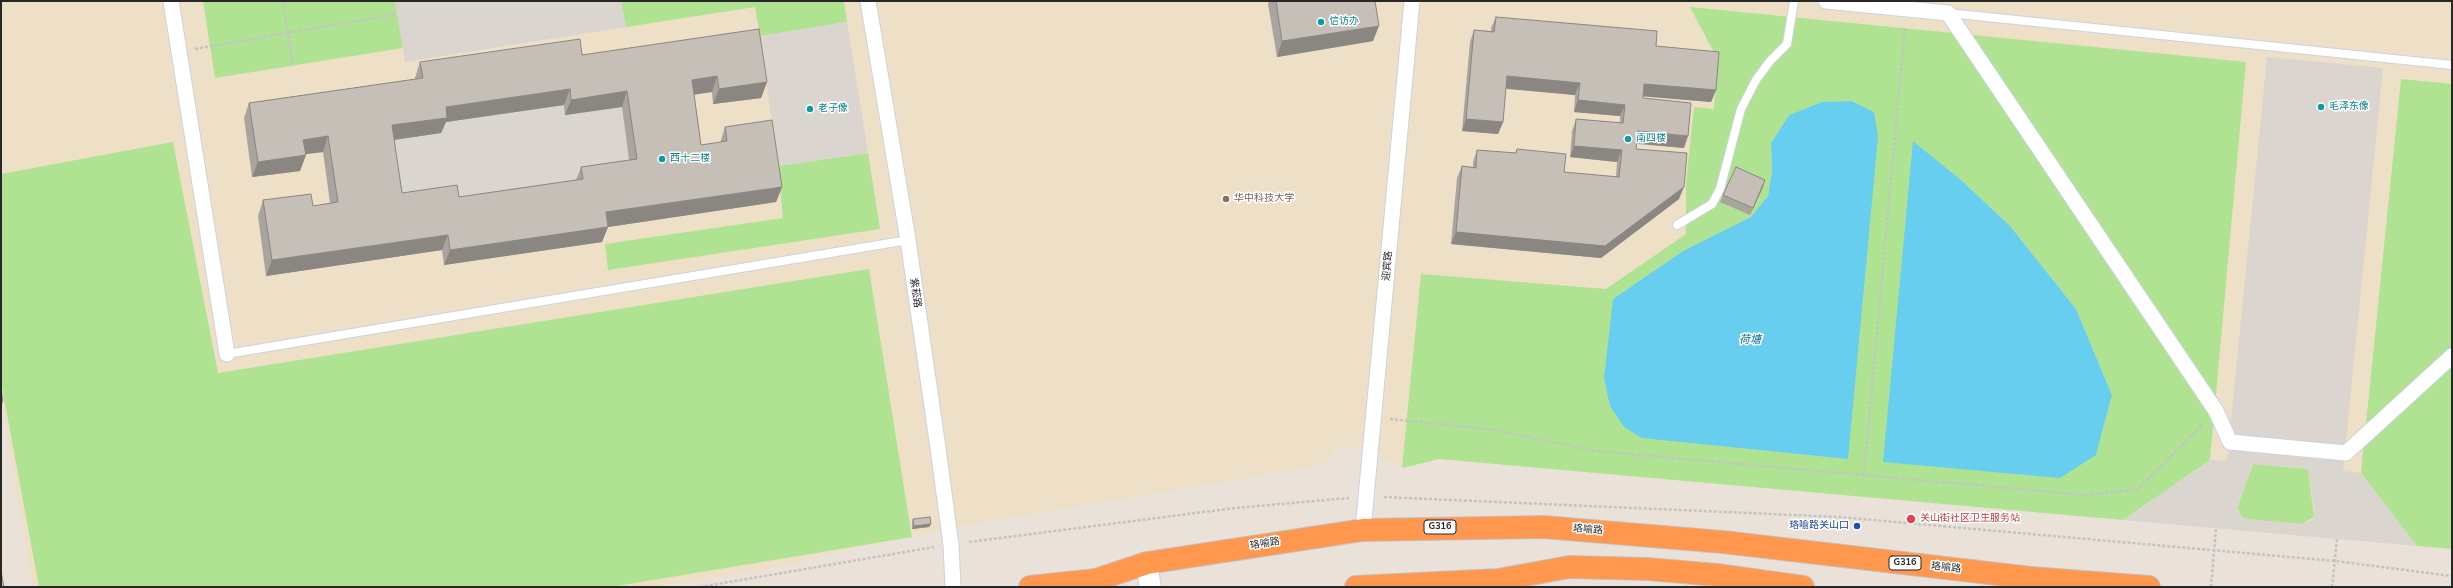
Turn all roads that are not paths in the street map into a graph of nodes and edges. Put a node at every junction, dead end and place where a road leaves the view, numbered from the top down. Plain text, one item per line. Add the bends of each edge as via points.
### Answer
1 (171, 1) edge
2 (868, 1) edge
3 (1412, 1) edge
4 (1794, 1) edge
5 (1826, 1) edge
6 (1949, 7) edge
7 (2452, 65) edge
8 (1677, 225) dead end
9 (908, 240) junction
10 (227, 354) joint
11 (2452, 356) edge
12 (1363, 530) junction
13 (1147, 562) junction
14 (1390, 586) edge
15 (953, 587) edge
16 (1030, 587) edge
17 (1150, 587) edge
18 (1356, 587) edge
19 (1804, 587) edge
20 (2149, 587) edge

1 - 10 street
2 - 9 street, 紫菘路
3 - 12 street, 迎宾路
4 - 8 lane via 1787,44 1770,60 1741,109 1720,189 1712,204
5 - 6 street via 1907,9
6 - 7 lane
6 - 11 street via 2216,411 2230,442 2346,454
9 - 10 lane
9 - 15 street, 紫菘路 via 950,530
12 - 13 highway, 珞喻路 / G316
12 - 20 highway, 珞喻路 / G316 via 1544,526 1723,542 2031,578
13 - 16 highway, 珞喻路 / G316 via 1096,580
13 - 17 street
14 - 18 highway
14 - 19 highway via 1498,580 1568,567 1648,569

